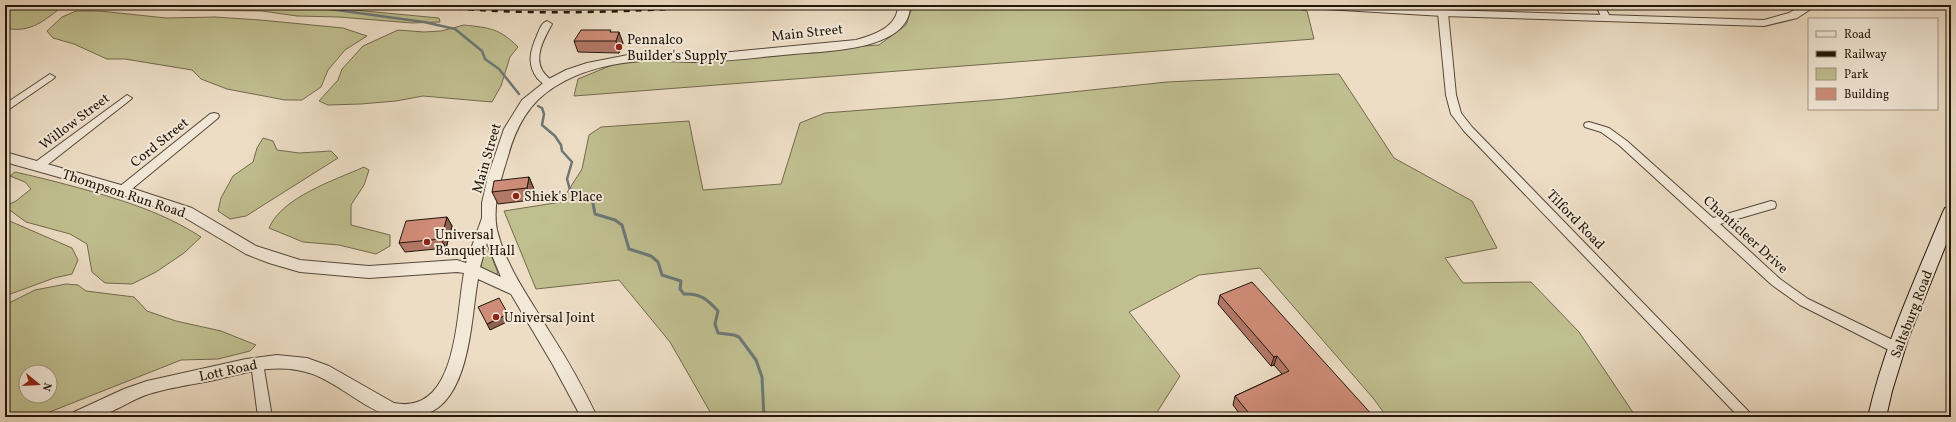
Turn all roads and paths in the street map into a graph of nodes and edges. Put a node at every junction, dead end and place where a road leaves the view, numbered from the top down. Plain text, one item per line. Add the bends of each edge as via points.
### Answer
1 (1308, 5) edge
2 (1600, 5) edge
3 (1812, 5) edge
4 (904, 6) edge
5 (1443, 13) junction
6 (1606, 17) junction
7 (547, 24) dead end
8 (50, 77) dead end
9 (550, 84) junction
10 (127, 98) dead end
11 (5, 109) edge
12 (214, 116) dead end
13 (1589, 125) dead end
14 (5, 157) edge
15 (38, 166) junction
16 (123, 190) junction
17 (1771, 205) dead end
18 (1951, 212) edge
19 (488, 219) junction
20 (1710, 223) junction
21 (472, 270) junction
22 (515, 290) junction
23 (1897, 348) junction
24 (257, 363) junction
25 (424, 415) edge
26 (80, 417) edge
27 (265, 417) edge
28 (589, 417) edge
29 (1747, 417) edge
30 (1877, 417) edge

1 - 5 street
2 - 6 street
3 - 6 street via 1793,16 1764,23
4 - 9 street, Main Street via 902,17 889,30 856,43 745,55 625,58 579,69
5 - 6 street
5 - 29 street, Tilford Road via 1451,95 1456,114
7 - 9 street via 534,59 534,66
8 - 11 street
9 - 19 street, Main Street via 533,98 514,120 505,141 492,191
10 - 15 street, Willow Street
12 - 16 street, Cord Street
13 - 20 street, Chanticleer Drive via 1605,130 1623,143
14 - 15 street, Thompson Run Road
15 - 16 street, Thompson Run Road
16 - 21 street, Thompson Run Road via 187,212 252,250 300,266 369,272 457,266
17 - 20 street
18 - 23 main road, Saltsburg Road
19 - 21 street, Lott Road
19 - 22 street, Main Street via 495,248
20 - 23 street, Chanticleer Drive via 1776,282 1804,302
21 - 22 street, Thompson Run Road
21 - 25 street, Lott Road via 452,377 434,405
22 - 28 street, Main Street via 566,373
23 - 30 main road, Saltsburg Road via 1881,396
24 - 25 street, Lott Road via 298,363 316,368 331,374 386,411 398,416
24 - 26 street, Lott Road via 145,389
24 - 27 street

